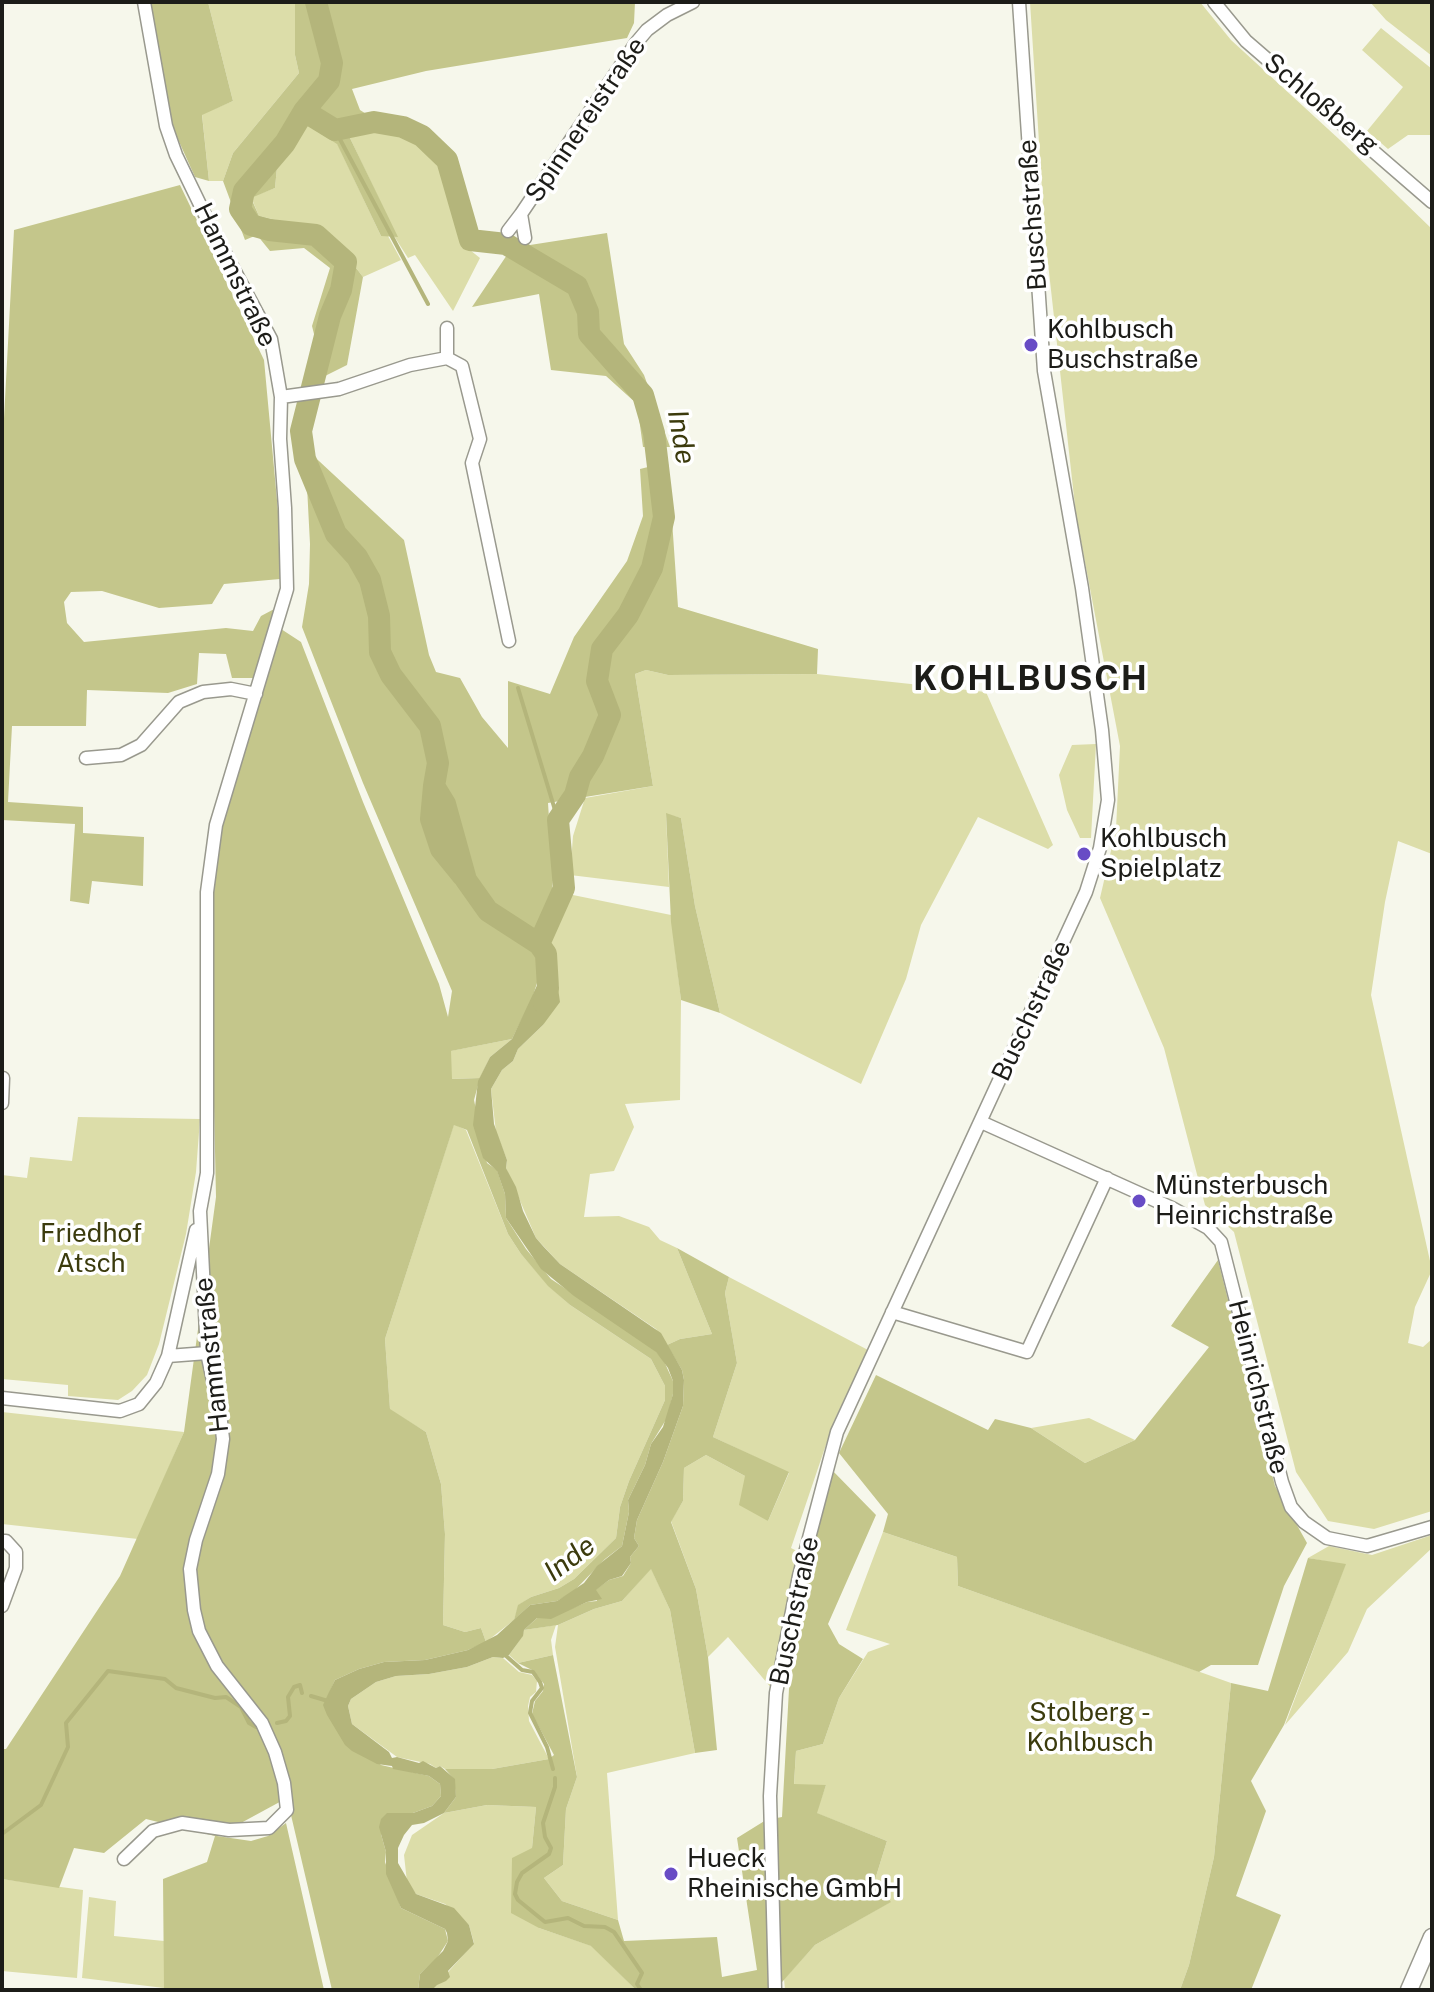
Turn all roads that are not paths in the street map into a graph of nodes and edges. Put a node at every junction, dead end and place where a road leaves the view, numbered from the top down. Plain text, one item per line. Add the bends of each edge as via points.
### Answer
1 (144, 2) edge
2 (693, 2) edge
3 (1019, 2) edge
4 (1214, 2) edge
5 (1432, 202) edge
6 (521, 214) junction
7 (508, 231) dead end
8 (525, 238) dead end
9 (447, 328) dead end
10 (447, 358) junction
11 (281, 397) junction
12 (509, 641) dead end
13 (256, 694) junction
14 (86, 758) dead end
15 (3, 1078) edge
16 (2, 1103) edge
17 (981, 1122) junction
18 (1107, 1178) junction
19 (200, 1211) junction
20 (892, 1312) junction
21 (207, 1353) junction
22 (168, 1356) junction
23 (2, 1398) edge
24 (1432, 1527) edge
25 (2, 1541) edge
26 (2, 1606) edge
27 (124, 1859) dead end
28 (1432, 1937) edge
29 (775, 1990) edge
30 (1409, 1990) edge

1 - 11 street, Hammstraße via 176,155 271,339
2 - 6 street, Spinnereistraße via 667,15 636,43
3 - 17 street, Buschstraße via 1044,371 1082,588 1108,800 1086,892
4 - 5 street, Schloßberg via 1246,41
6 - 7 street, Spinnereistraße
6 - 8 street, Spinnereistraße
9 - 10 street
10 - 11 street via 339,389
10 - 12 street via 462,366 469,386 480,439 472,463
11 - 13 street, Hammstraße via 287,589
13 - 14 street via 231,689 203,692 179,702 141,745 121,755
13 - 19 street, Hammstraße via 229,776 211,856 207,1173
15 - 16 street
17 - 18 street, Heinrichstraße
17 - 20 street, Buschstraße
18 - 20 street via 1027,1352
18 - 24 street, Heinrichstraße via 1195,1220 1221,1242 1282,1482 1291,1507 1304,1522 1327,1538 1367,1546
19 - 21 street, Hammstraße
19 - 22 street
20 - 29 street, Buschstraße via 837,1432 799,1576 776,1693 770,1796
21 - 22 street
21 - 27 street, Hammstraße via 223,1439 190,1569 194,1610 208,1652 262,1723 284,1783 287,1810 269,1828 229,1830 182,1823 153,1831
22 - 23 street via 139,1404 120,1411
25 - 26 street via 16,1552 16,1568
28 - 30 main road

